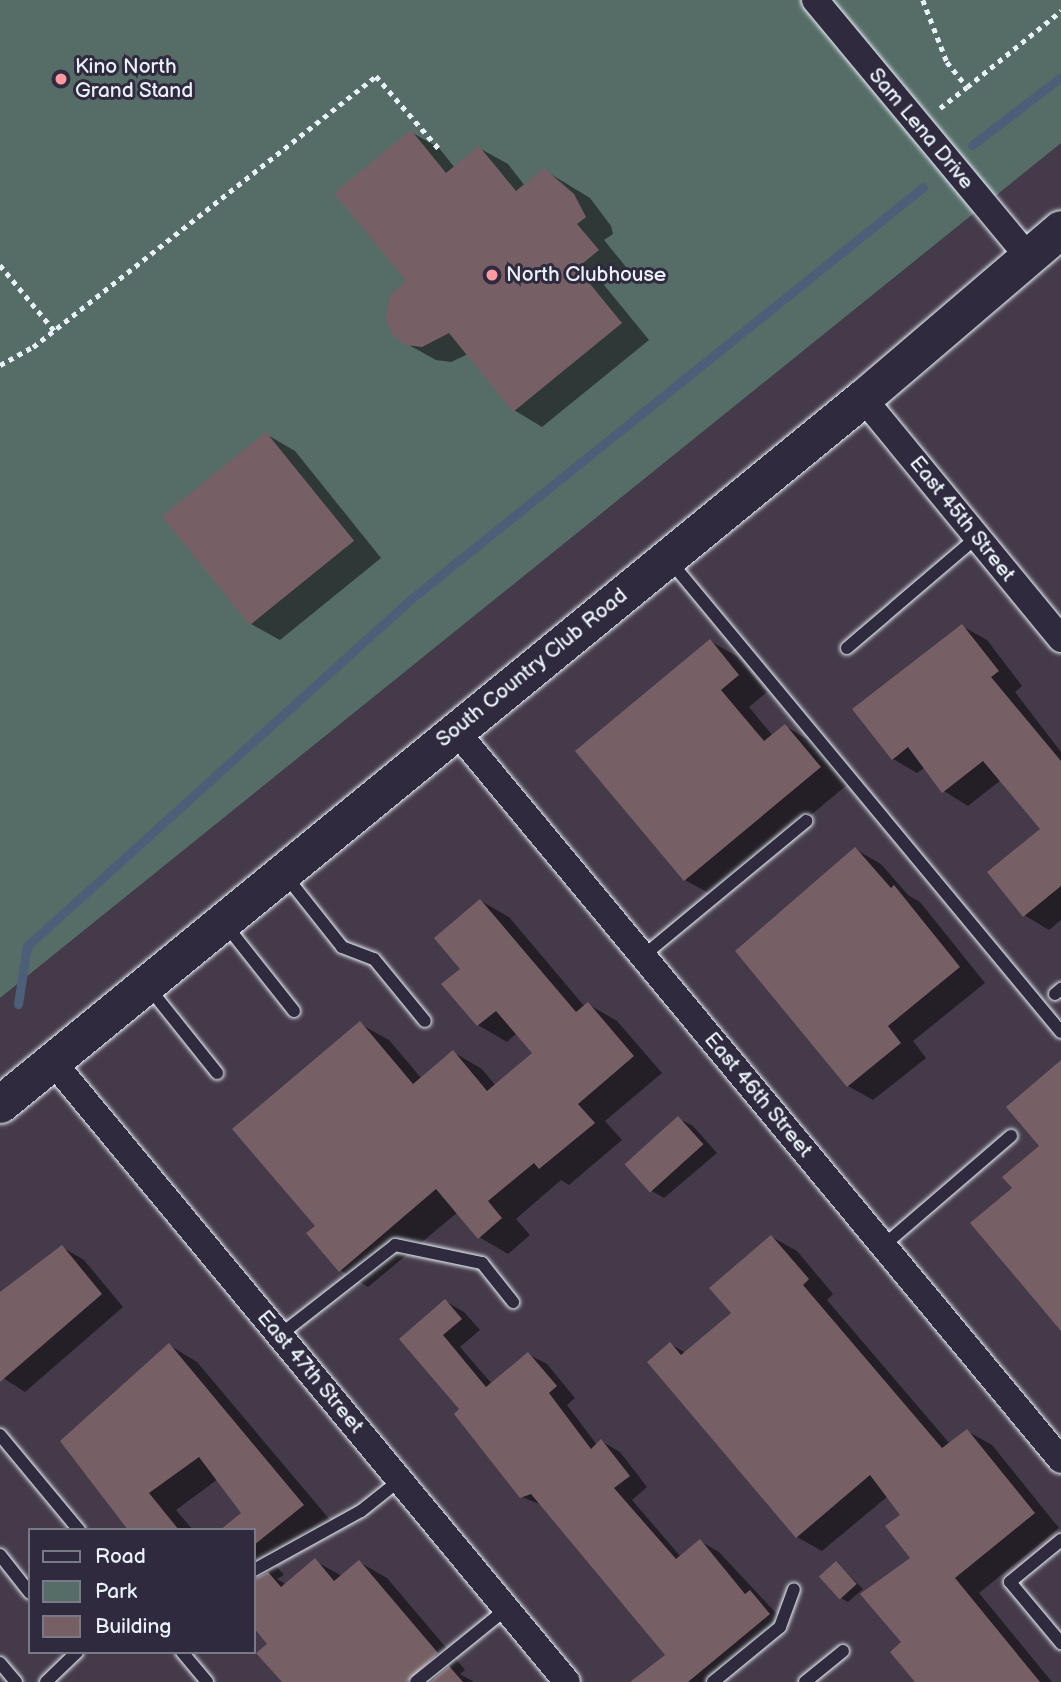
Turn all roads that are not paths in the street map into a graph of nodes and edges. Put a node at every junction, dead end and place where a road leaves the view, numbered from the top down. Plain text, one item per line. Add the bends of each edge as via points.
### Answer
1 (815, 0) edge
2 (1061, 229) edge
3 (1028, 257) junction
4 (863, 398) junction
5 (977, 537) junction
6 (668, 558) junction
7 (1061, 639) edge
8 (847, 648) dead end
9 (456, 731) junction
10 (806, 821) dead end
11 (283, 872) junction
12 (222, 921) junction
13 (643, 956) junction
14 (147, 985) junction
15 (294, 1011) dead end
16 (425, 1021) dead end
17 (1061, 1032) edge
18 (53, 1062) junction
19 (217, 1073) dead end
20 (0, 1104) edge
21 (1011, 1136) dead end
22 (883, 1246) junction
23 (513, 1301) dead end
24 (280, 1335) junction
25 (0, 1435) edge
26 (1061, 1460) edge
27 (400, 1480) junction
28 (77, 1528) edge
29 (1061, 1541) edge
30 (0, 1555) edge
31 (256, 1569) edge
32 (794, 1589) dead end
33 (28, 1590) edge
34 (506, 1609) junction
35 (1061, 1643) edge
36 (843, 1651) dead end
37 (75, 1654) edge
38 (184, 1654) edge
39 (0, 1663) edge
40 (16, 1682) edge
41 (46, 1682) edge
42 (207, 1682) edge
43 (416, 1682) edge
44 (567, 1682) edge
45 (713, 1682) edge
46 (805, 1682) edge

1 - 3 street, Sam Lena Drive
2 - 3 street, South Country Club Road
3 - 4 street, South Country Club Road
4 - 5 street, East 45th Street
4 - 6 street, South Country Club Road
5 - 7 street, East 45th Street
5 - 8 lane
6 - 9 street, South Country Club Road
6 - 17 lane
9 - 11 street, South Country Club Road
9 - 13 street, East 46th Street
10 - 13 lane
11 - 12 street, South Country Club Road
11 - 16 lane via 342,947 374,959
12 - 14 street, South Country Club Road
12 - 15 lane
13 - 22 street, East 46th Street
14 - 18 street, South Country Club Road
14 - 19 lane
18 - 20 street, South Country Club Road
18 - 24 street, East 47th Street
21 - 22 lane
22 - 26 street, East 46th Street
23 - 24 lane via 482,1263 395,1245
24 - 27 street, East 47th Street
25 - 28 lane
27 - 31 lane via 361,1511
27 - 34 street, East 47th Street
29 - 35 lane via 1010,1582
30 - 33 lane
32 - 45 lane via 780,1627
34 - 43 lane
34 - 44 street, East 47th Street
36 - 46 lane
37 - 41 lane
38 - 42 lane
39 - 40 lane

